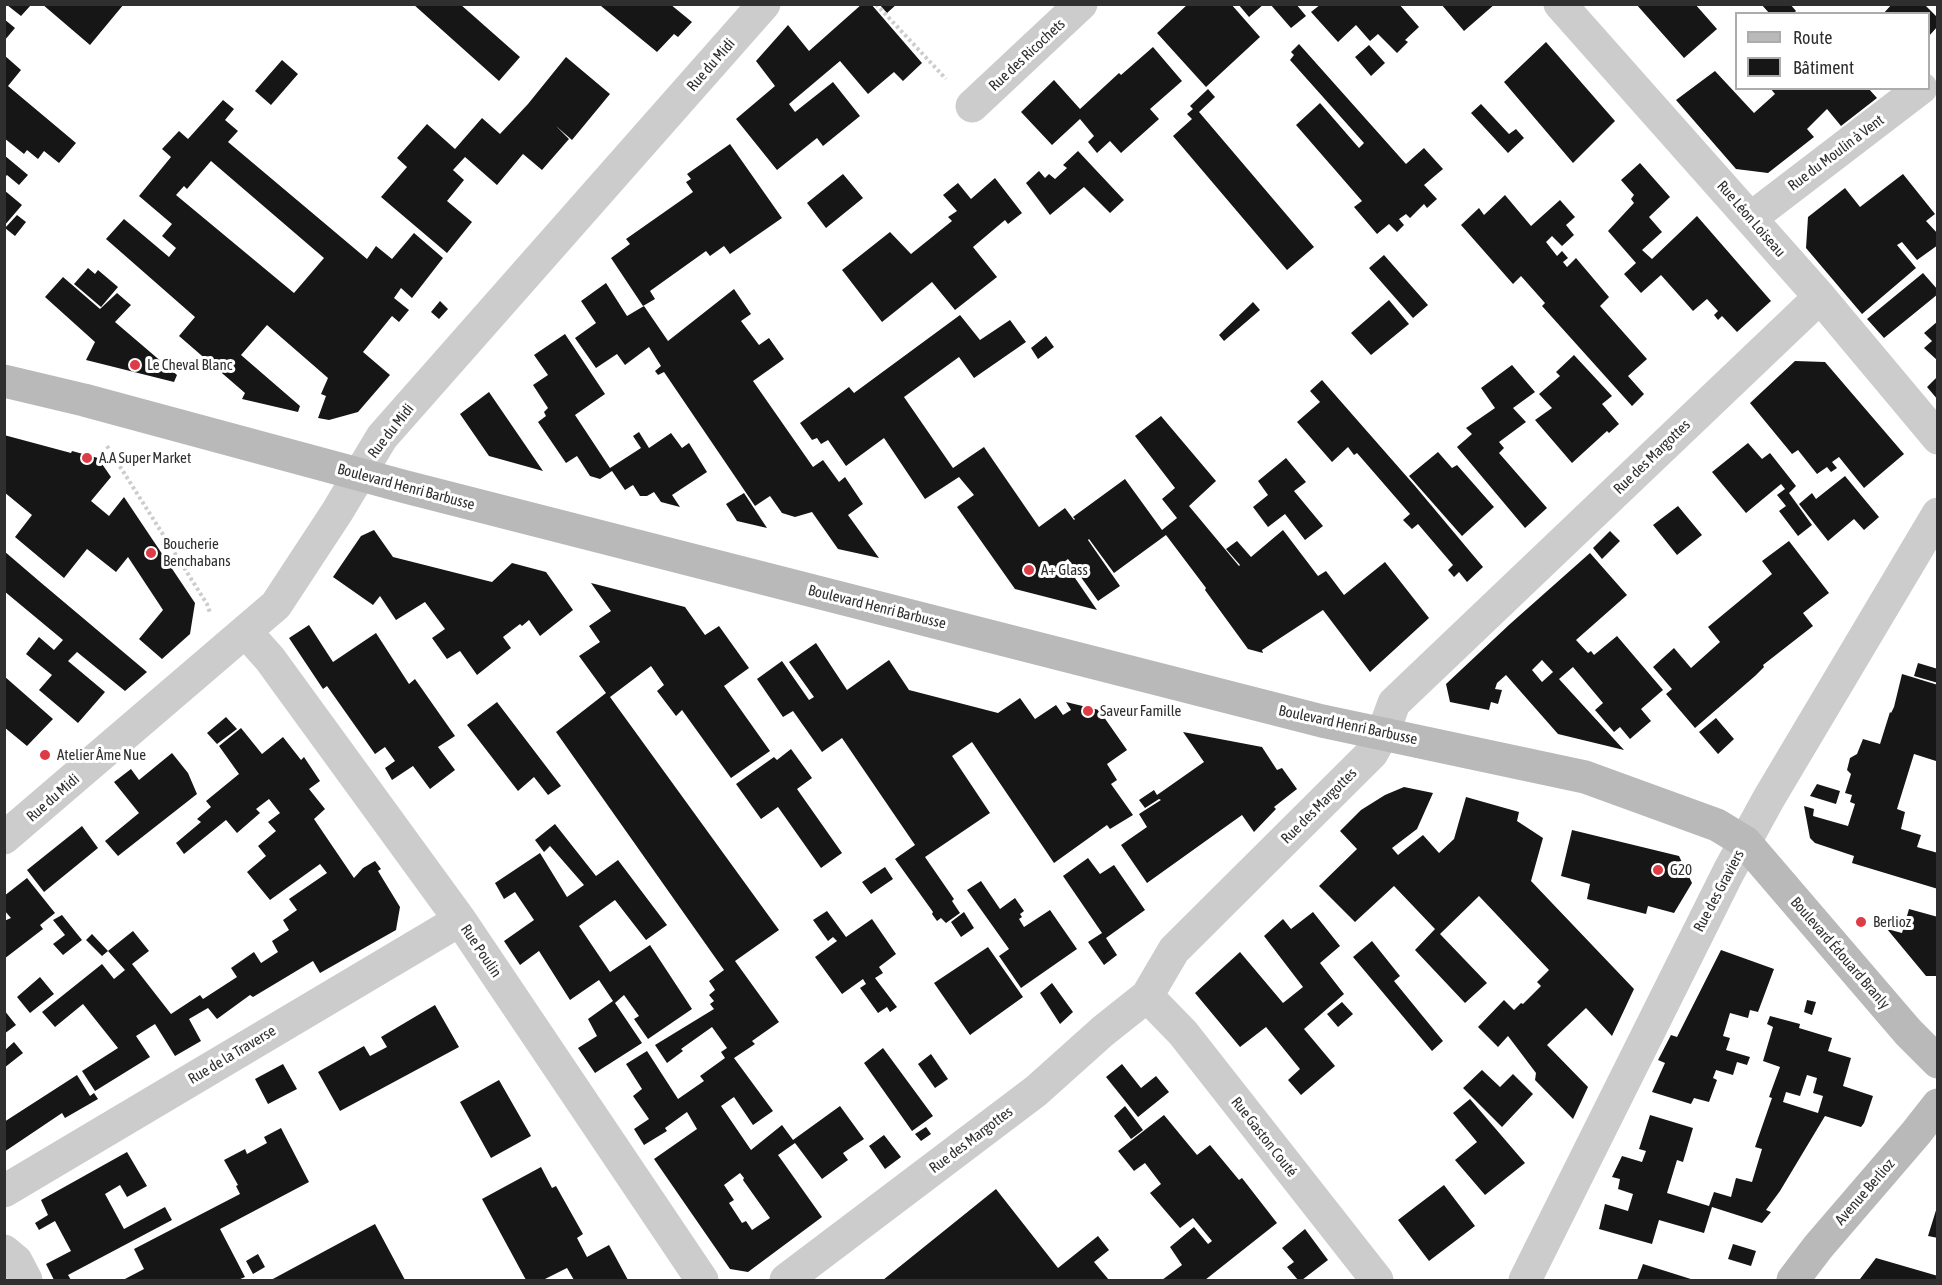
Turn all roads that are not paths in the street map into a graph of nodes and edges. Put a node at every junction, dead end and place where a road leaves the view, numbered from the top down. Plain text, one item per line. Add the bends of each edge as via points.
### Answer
1 (764, 4) edge
2 (1082, 4) edge
3 (1560, 4) edge
4 (1918, 90) edge
5 (972, 106) road end
6 (1751, 218) junction
7 (1820, 297) junction
8 (4, 381) edge
9 (1938, 438) edge
10 (359, 474) junction
11 (1938, 514) edge
12 (246, 632) junction
13 (1383, 734) junction
14 (4, 838) edge
15 (1745, 842) junction
16 (459, 920) junction
17 (1147, 996) junction
18 (1938, 1062) edge
19 (1938, 1105) edge
20 (4, 1191) edge
21 (4, 1251) edge
22 (26, 1281) edge
23 (702, 1281) edge
24 (786, 1281) edge
25 (1377, 1281) edge
26 (1525, 1281) edge
27 (1793, 1281) edge

1 - 10 street, Rue du Midi via 382,438
2 - 5 street, Rue des Ricochets
3 - 6 street, Rue Léon Loiseau
4 - 6 street, Rue du Moulin à Vent
6 - 7 street, Rue Léon Loiseau
7 - 9 street, Rue Léon Loiseau
7 - 13 street, Rue des Margottes via 1394,703
8 - 10 main road, Boulevard Henri Barbusse
10 - 12 street, Rue du Midi via 276,605
10 - 13 main road, Boulevard Henri Barbusse
11 - 15 street, Rue des Graviers
12 - 14 street, Rue du Midi
12 - 16 street, Rue Poulin via 270,659
13 - 15 main road, Boulevard Henri Barbusse via 1586,777 1718,825
13 - 17 street, Rue des Margottes via 1372,753 1174,950
15 - 18 main road, Boulevard Édouard Branly
15 - 26 street, Rue des Graviers
16 - 20 street, Rue de la Traverse
16 - 23 street, Rue Poulin
17 - 24 street, Rue des Margottes via 1036,1091
17 - 25 street, Rue Gaston Couté via 1183,1033
19 - 27 main road, Avenue Berlioz
21 - 22 street via 16,1262

